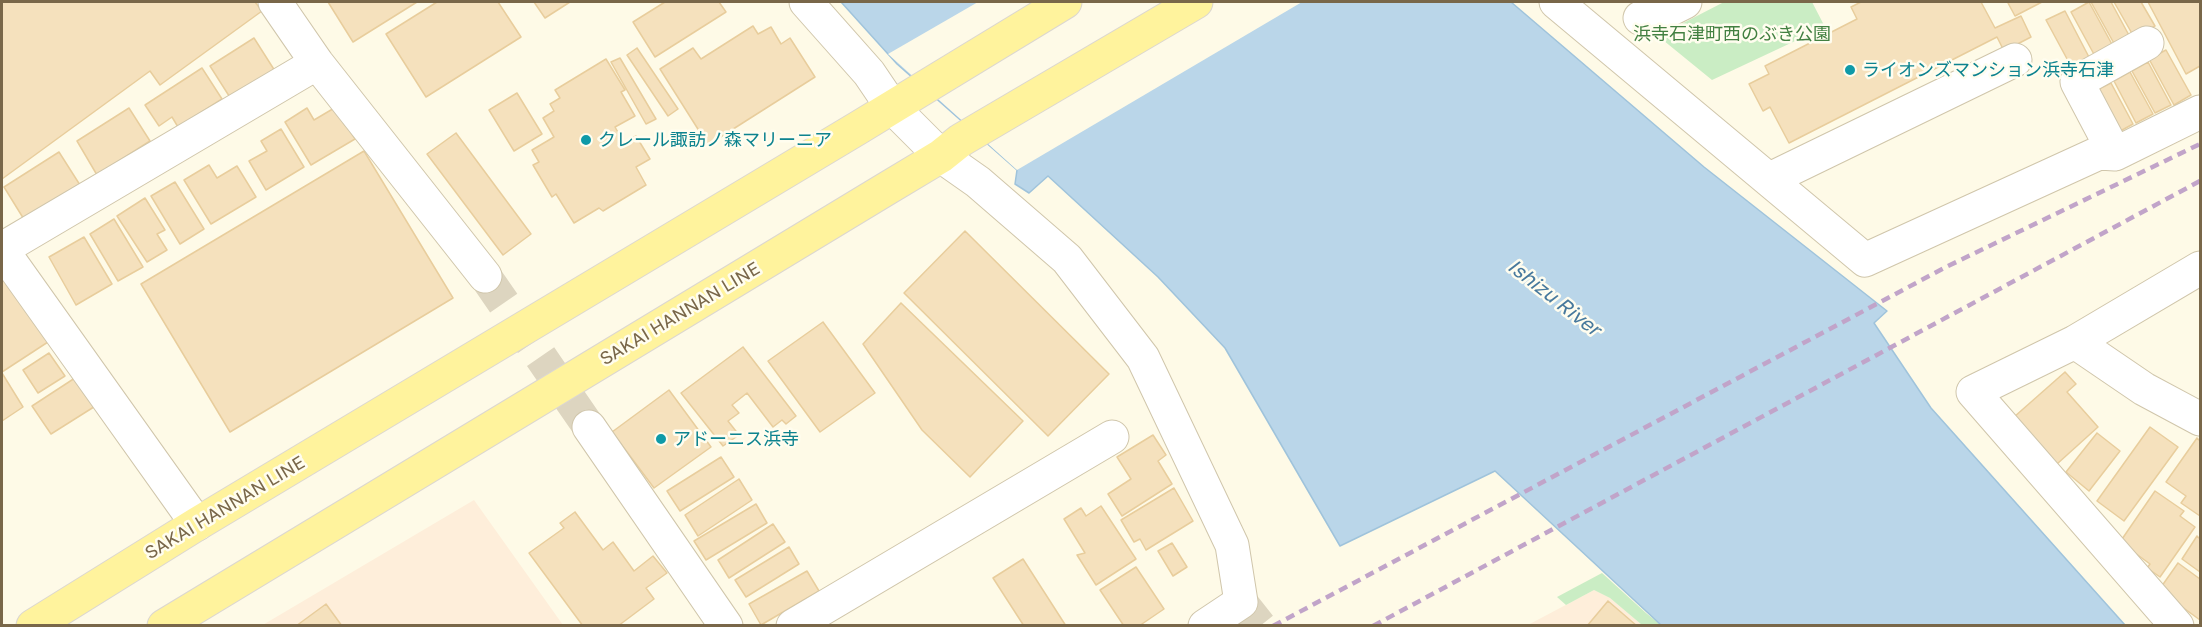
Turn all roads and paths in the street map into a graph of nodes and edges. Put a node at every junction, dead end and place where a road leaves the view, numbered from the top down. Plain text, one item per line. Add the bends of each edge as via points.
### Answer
1 (275, 2) edge
2 (806, 2) edge
3 (1065, 2) edge
4 (1196, 2) edge
5 (1556, 2) edge
6 (1685, 2) edge
7 (1640, 18) dead end
8 (2147, 43) dead end
9 (2015, 60) dead end
10 (317, 63) junction
11 (903, 100) junction
12 (2200, 112) edge
13 (951, 148) junction
14 (2115, 154) junction
15 (1770, 179) junction
16 (2, 250) edge
17 (2200, 268) edge
18 (485, 276) tunnel mouth
19 (2075, 342) junction
20 (2200, 419) edge
21 (590, 427) tunnel mouth
22 (1112, 437) dead end
23 (197, 524) junction
24 (33, 626) edge
25 (164, 626) edge
26 (726, 626) edge
27 (793, 626) edge
28 (1205, 626) edge
29 (2177, 626) edge

1 - 10 street
2 - 11 street via 868,73
3 - 11 main road, SAKAI HANNAN LINE
4 - 13 main road, SAKAI HANNAN LINE
5 - 15 street
6 - 7 street
8 - 14 street via 2077,82
9 - 15 street
10 - 16 street
10 - 18 street
11 - 13 street
11 - 23 main road, SAKAI HANNAN LINE
12 - 14 street
13 - 25 main road, SAKAI HANNAN LINE
13 - 28 street via 978,182 1067,259 1143,358 1232,545 1241,602
14 - 15 street via 2099,153 1866,260
16 - 23 street
17 - 19 street
19 - 20 street via 2144,389
19 - 29 street via 1973,392
21 - 26 street
22 - 27 street
23 - 24 main road, SAKAI HANNAN LINE

